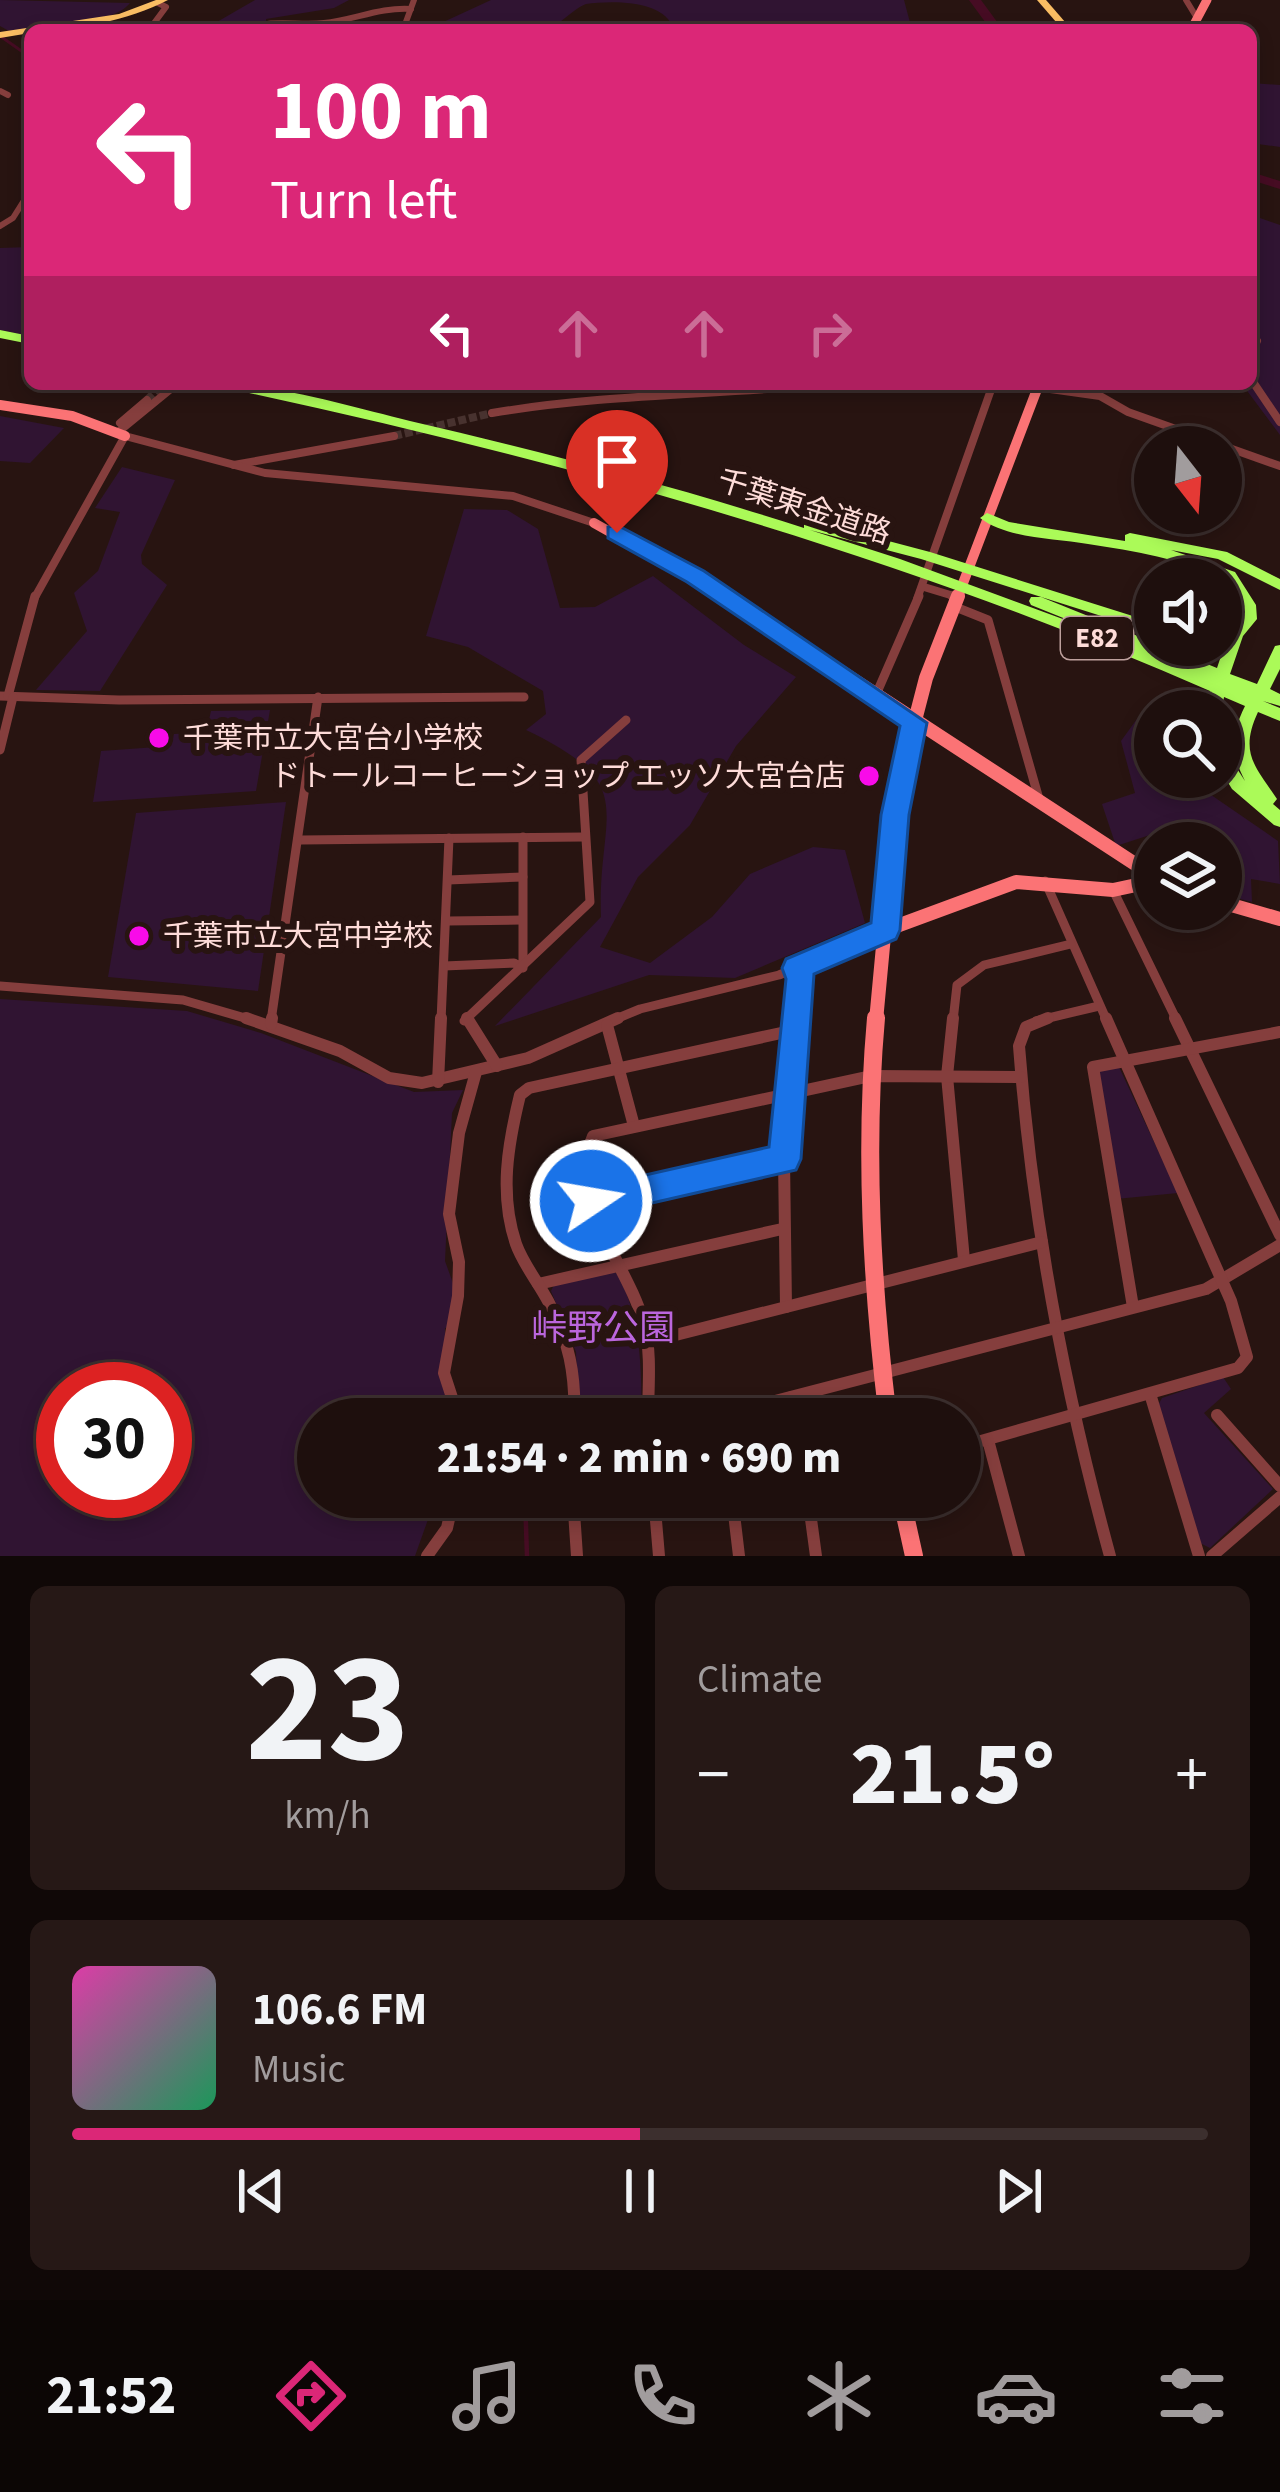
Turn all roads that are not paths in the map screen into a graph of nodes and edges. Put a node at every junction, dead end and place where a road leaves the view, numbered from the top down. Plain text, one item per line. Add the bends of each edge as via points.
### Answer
1 (414, 0) edge
2 (1041, 0) edge
3 (1186, 0) edge
4 (1207, 0) edge
5 (161, 1) edge
6 (411, 9) junction
7 (1197, 18) junction
8 (73, 24) edge
9 (270, 24) edge
10 (405, 24) edge
11 (1063, 24) edge
12 (1194, 24) edge
13 (24, 201) edge
14 (0, 226) edge
15 (1257, 388) edge
16 (170, 390) edge
17 (251, 390) edge
18 (298, 390) edge
19 (773, 390) edge
20 (991, 390) edge
21 (1037, 390) edge
22 (1059, 390) edge
23 (148, 400) tunnel mouth
24 (0, 405) edge
25 (492, 413) tunnel mouth
26 (1280, 422) edge
27 (118, 433) junction
28 (394, 436) tunnel mouth
29 (230, 466) junction
30 (1280, 466) edge
31 (987, 518) junction
32 (594, 523) joint
33 (1198, 558) edge
34 (1242, 567) edge
35 (922, 569) junction
36 (980, 582) junction
37 (1242, 583) edge
38 (1242, 592) edge
39 (955, 601) junction
40 (1272, 607) edge
41 (1134, 622) edge
42 (1242, 628) edge
43 (1280, 650) edge
44 (7, 696) edge
45 (318, 697) junction
46 (524, 697) dead end
47 (875, 697) junction
48 (1277, 709) edge
49 (626, 720) dead end
50 (914, 723) junction
51 (0, 750) edge
52 (1041, 804) junction
53 (1280, 808) edge
54 (1280, 820) edge
55 (524, 837) junction
56 (584, 837) junction
57 (449, 838) junction
58 (301, 840) junction
59 (1134, 865) edge
60 (523, 877) junction
61 (448, 880) junction
62 (1045, 881) junction
63 (1134, 884) edge
64 (1113, 890) junction
65 (1242, 908) edge
66 (1280, 919) edge
67 (522, 920) junction
68 (446, 921) junction
69 (886, 930) junction
70 (1071, 944) junction
71 (443, 966) junction
72 (523, 968) junction
73 (797, 968) junction
74 (0, 986) edge
75 (1099, 1006) junction
76 (271, 1024) junction
77 (608, 1025) junction
78 (795, 1030) junction
79 (1280, 1032) edge
80 (1187, 1046) junction
81 (1122, 1059) junction
82 (497, 1066) junction
83 (620, 1069) junction
84 (476, 1072) junction
85 (871, 1076) junction
86 (947, 1076) junction
87 (1021, 1077) junction
88 (438, 1082) junction
89 (788, 1094) junction
90 (634, 1126) junction
91 (784, 1159) junction
92 (591, 1201) junction
93 (782, 1229) junction
94 (1280, 1235) edge
95 (1042, 1242) junction
96 (1280, 1245) edge
97 (964, 1260) junction
98 (620, 1264) junction
99 (1222, 1280) junction
100 (538, 1284) junction
101 (872, 1286) junction
102 (787, 1307) junction
103 (1133, 1307) junction
104 (1053, 1328) junction
105 (648, 1342) junction
106 (882, 1372) junction
107 (1151, 1396) junction
108 (791, 1397) joint
109 (453, 1398) edge
110 (574, 1398) edge
111 (648, 1398) edge
112 (787, 1398) edge
113 (885, 1398) edge
114 (1217, 1415) dead end
115 (1070, 1417) junction
116 (988, 1440) junction
117 (981, 1442) edge
118 (1280, 1486) edge
119 (1280, 1497) edge
120 (449, 1518) edge
121 (574, 1518) edge
122 (656, 1518) edge
123 (734, 1518) edge
124 (811, 1518) edge
125 (906, 1518) edge
126 (427, 1556) edge
127 (577, 1556) edge
128 (659, 1556) edge
129 (739, 1556) edge
130 (816, 1556) edge
131 (914, 1556) edge
132 (1019, 1556) edge
133 (1110, 1556) edge
134 (1199, 1556) edge
135 (1212, 1556) edge

1 - 6 street
2 - 11 main road
3 - 7 street
4 - 7 street
5 - 8 main road
6 - 9 street
6 - 10 street
7 - 12 street
13 - 14 street
15 - 26 street
16 - 27 street
17 - 35 highway, 千葉東金道路 / E82 via 587,470
18 - 35 highway, 千葉東金道路 via 540,447 808,524
19 - 25 street via 580,398
20 - 35 street
21 - 31 street
22 - 30 street via 1100,396
23 - 27 street
24 - 27 street
27 - 29 street
27 - 44 street via 38,585
28 - 29 street
29 - 32 street via 500,494
31 - 33 highway
31 - 39 street
32 - 47 street via 695,576
34 - 40 highway
35 - 36 highway, 千葉東金道路 / E82
35 - 39 street
35 - 47 street
36 - 41 highway
36 - 48 highway, 千葉東金道路 / E82
37 - 40 highway
38 - 42 highway via 1249,604
39 - 50 street
39 - 52 street via 988,620
40 - 54 highway via 1261,665 1232,706 1225,743 1237,780
43 - 53 highway via 1239,740 1249,775
44 - 45 street
44 - 51 street
45 - 46 street
45 - 58 street
47 - 50 street
49 - 56 street via 581,760
50 - 52 street
50 - 69 street via 896,801
52 - 59 street
55 - 56 street
55 - 57 street
55 - 60 street
56 - 72 street via 590,902
57 - 58 street
57 - 61 street
58 - 76 street
60 - 61 street
60 - 67 street
61 - 68 street
62 - 64 street
62 - 69 street via 994,888
62 - 70 street
63 - 64 street
64 - 80 street
65 - 66 street
67 - 68 street
67 - 72 street
68 - 71 street
69 - 73 street
69 - 85 street
70 - 75 street
70 - 86 street via 965,976 954,996
71 - 72 street
71 - 88 street
72 - 82 street via 464,1021
73 - 77 street via 640,1009
73 - 78 street
74 - 76 street via 183,1000
75 - 81 street
75 - 87 street via 1026,1027
76 - 88 street via 388,1078
77 - 82 street
77 - 83 street
78 - 83 street
78 - 89 street
79 - 80 street
80 - 81 street
80 - 94 street
81 - 99 street
81 - 103 street via 1093,1072
82 - 84 street
83 - 90 street
83 - 100 street via 520,1095 506,1157 507,1205 516,1245
84 - 88 street
84 - 109 street via 449,1214 459,1262 445,1373
85 - 86 street
85 - 89 street
85 - 101 street
86 - 87 street
86 - 97 street
87 - 95 street
89 - 90 street
89 - 91 street
90 - 92 street via 588,1141
91 - 92 street
91 - 93 street
92 - 98 street
93 - 98 street
93 - 102 street
95 - 97 street
95 - 104 street
96 - 99 street
97 - 101 street
98 - 100 street
98 - 105 street
99 - 103 street
99 - 107 street via 1245,1364
100 - 110 street via 566,1332
101 - 102 street
101 - 106 street
102 - 105 street
103 - 104 street
104 - 106 street
104 - 115 street
105 - 111 street
106 - 108 street
106 - 113 street
107 - 115 street
107 - 134 street
108 - 112 street
114 - 118 street
115 - 116 street
115 - 133 street
116 - 117 street
116 - 132 street
119 - 135 street
120 - 126 street
121 - 127 street
122 - 128 street
123 - 129 street
124 - 130 street
125 - 131 street

